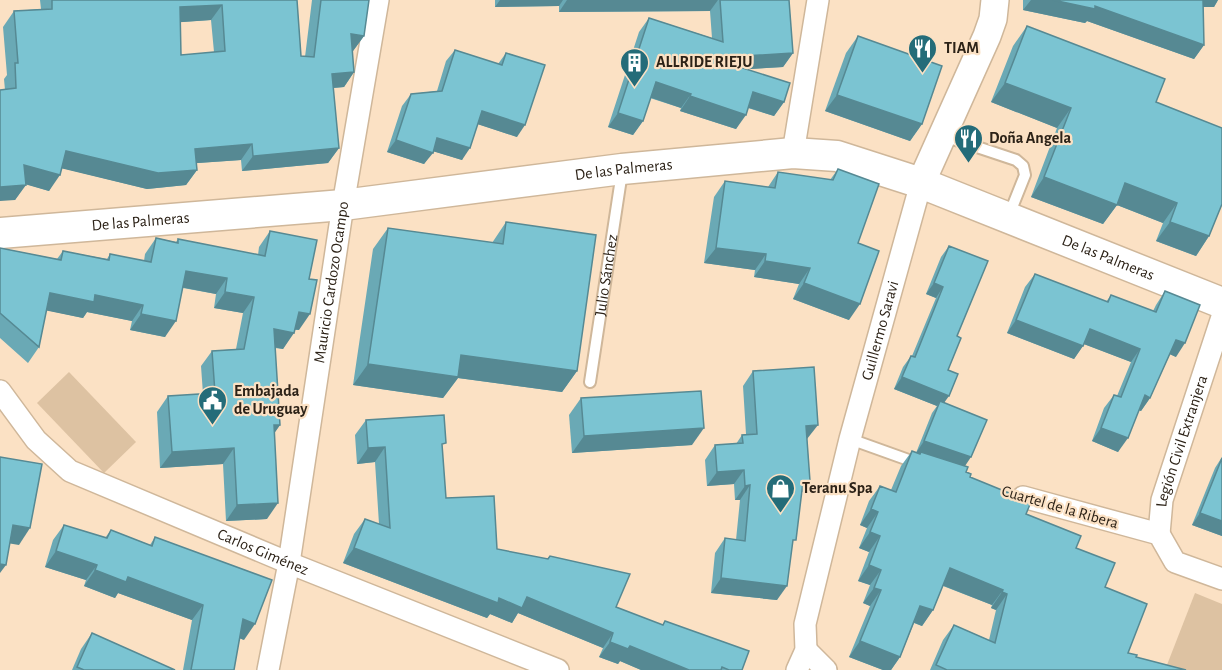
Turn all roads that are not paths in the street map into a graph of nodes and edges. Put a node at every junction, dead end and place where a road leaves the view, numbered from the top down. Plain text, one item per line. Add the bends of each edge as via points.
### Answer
1 (378, 0) edge
2 (818, 0) edge
3 (995, 0) edge
4 (942, 135) junction
5 (793, 153) junction
6 (622, 169) junction
7 (921, 183) junction
8 (343, 205) junction
9 (1008, 218) junction
10 (0, 233) edge
11 (1222, 303) edge
12 (1222, 317) edge
13 (590, 382) dead end
14 (0, 392) edge
15 (850, 439) junction
16 (926, 466) edge
17 (1018, 496) edge
18 (1159, 534) junction
19 (289, 563) junction
20 (1222, 579) edge
21 (806, 650) junction
22 (268, 670) edge
23 (558, 670) edge
24 (798, 670) edge
25 (826, 670) edge

1 - 8 street, Mauricio Cardozo Ocampo
2 - 5 street
3 - 4 street, Guillermo Saravi via 987,36
4 - 7 street, Guillermo Saravi
4 - 9 lane via 1016,160 1023,166 1025,175
5 - 6 main road, De las Palmeras
5 - 7 main road, De las Palmeras via 837,156
6 - 8 main road, De las Palmeras
6 - 13 lane, Julio Sánchez
7 - 9 main road, De las Palmeras
7 - 15 street, Guillermo Saravi
8 - 10 main road, De las Palmeras
8 - 19 street, Mauricio Cardozo Ocampo
9 - 11 main road, De las Palmeras
12 - 18 street, Legión Civil Extranjera via 1162,500
14 - 19 street, Carlos Giménez via 36,440 70,471
15 - 16 lane
15 - 21 street, Guillermo Saravi via 805,624
17 - 18 street, Cuartel de la Ribera
18 - 20 street via 1175,562
19 - 22 street, Mauricio Cardozo Ocampo
19 - 23 street, Carlos Giménez
21 - 24 street, Guillermo Saravi
21 - 25 street

